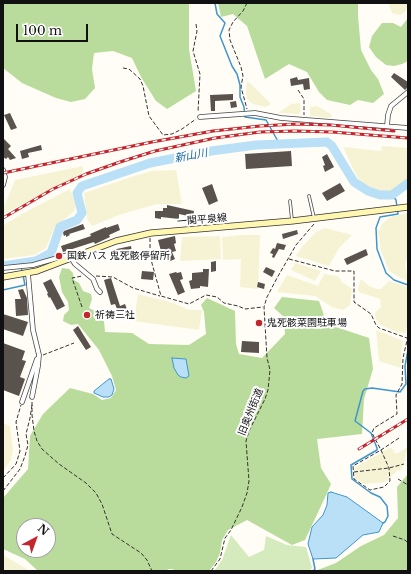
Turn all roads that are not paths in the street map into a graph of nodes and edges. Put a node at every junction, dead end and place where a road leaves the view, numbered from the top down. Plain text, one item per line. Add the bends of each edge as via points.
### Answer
1 (408, 92) edge
2 (200, 117) road end
3 (387, 126) junction
4 (408, 128) edge
5 (3, 170) edge
6 (3, 185) edge
7 (309, 196) dead end
8 (290, 201) dead end
9 (408, 207) edge
10 (316, 218) junction
11 (292, 221) junction
12 (73, 257) junction
13 (3, 268) edge
14 (28, 274) junction
15 (3, 277) edge
16 (100, 292) dead end
17 (39, 355) junction
18 (32, 397) road end
19 (22, 402) road end

1 - 3 street via 391,106
2 - 3 street via 255,113 281,118
3 - 4 street
5 - 6 street via 6,177
7 - 10 lane
8 - 11 lane
9 - 10 main road, 一関平泉線
10 - 11 main road, 一関平泉線
11 - 12 main road, 一関平泉線 via 151,233 116,241
12 - 13 street via 68,255 33,265
12 - 14 main road, 一関平泉線
12 - 16 street via 75,264 93,279
14 - 15 main road, 一関平泉線
14 - 17 street via 33,330
17 - 18 street
17 - 19 street

